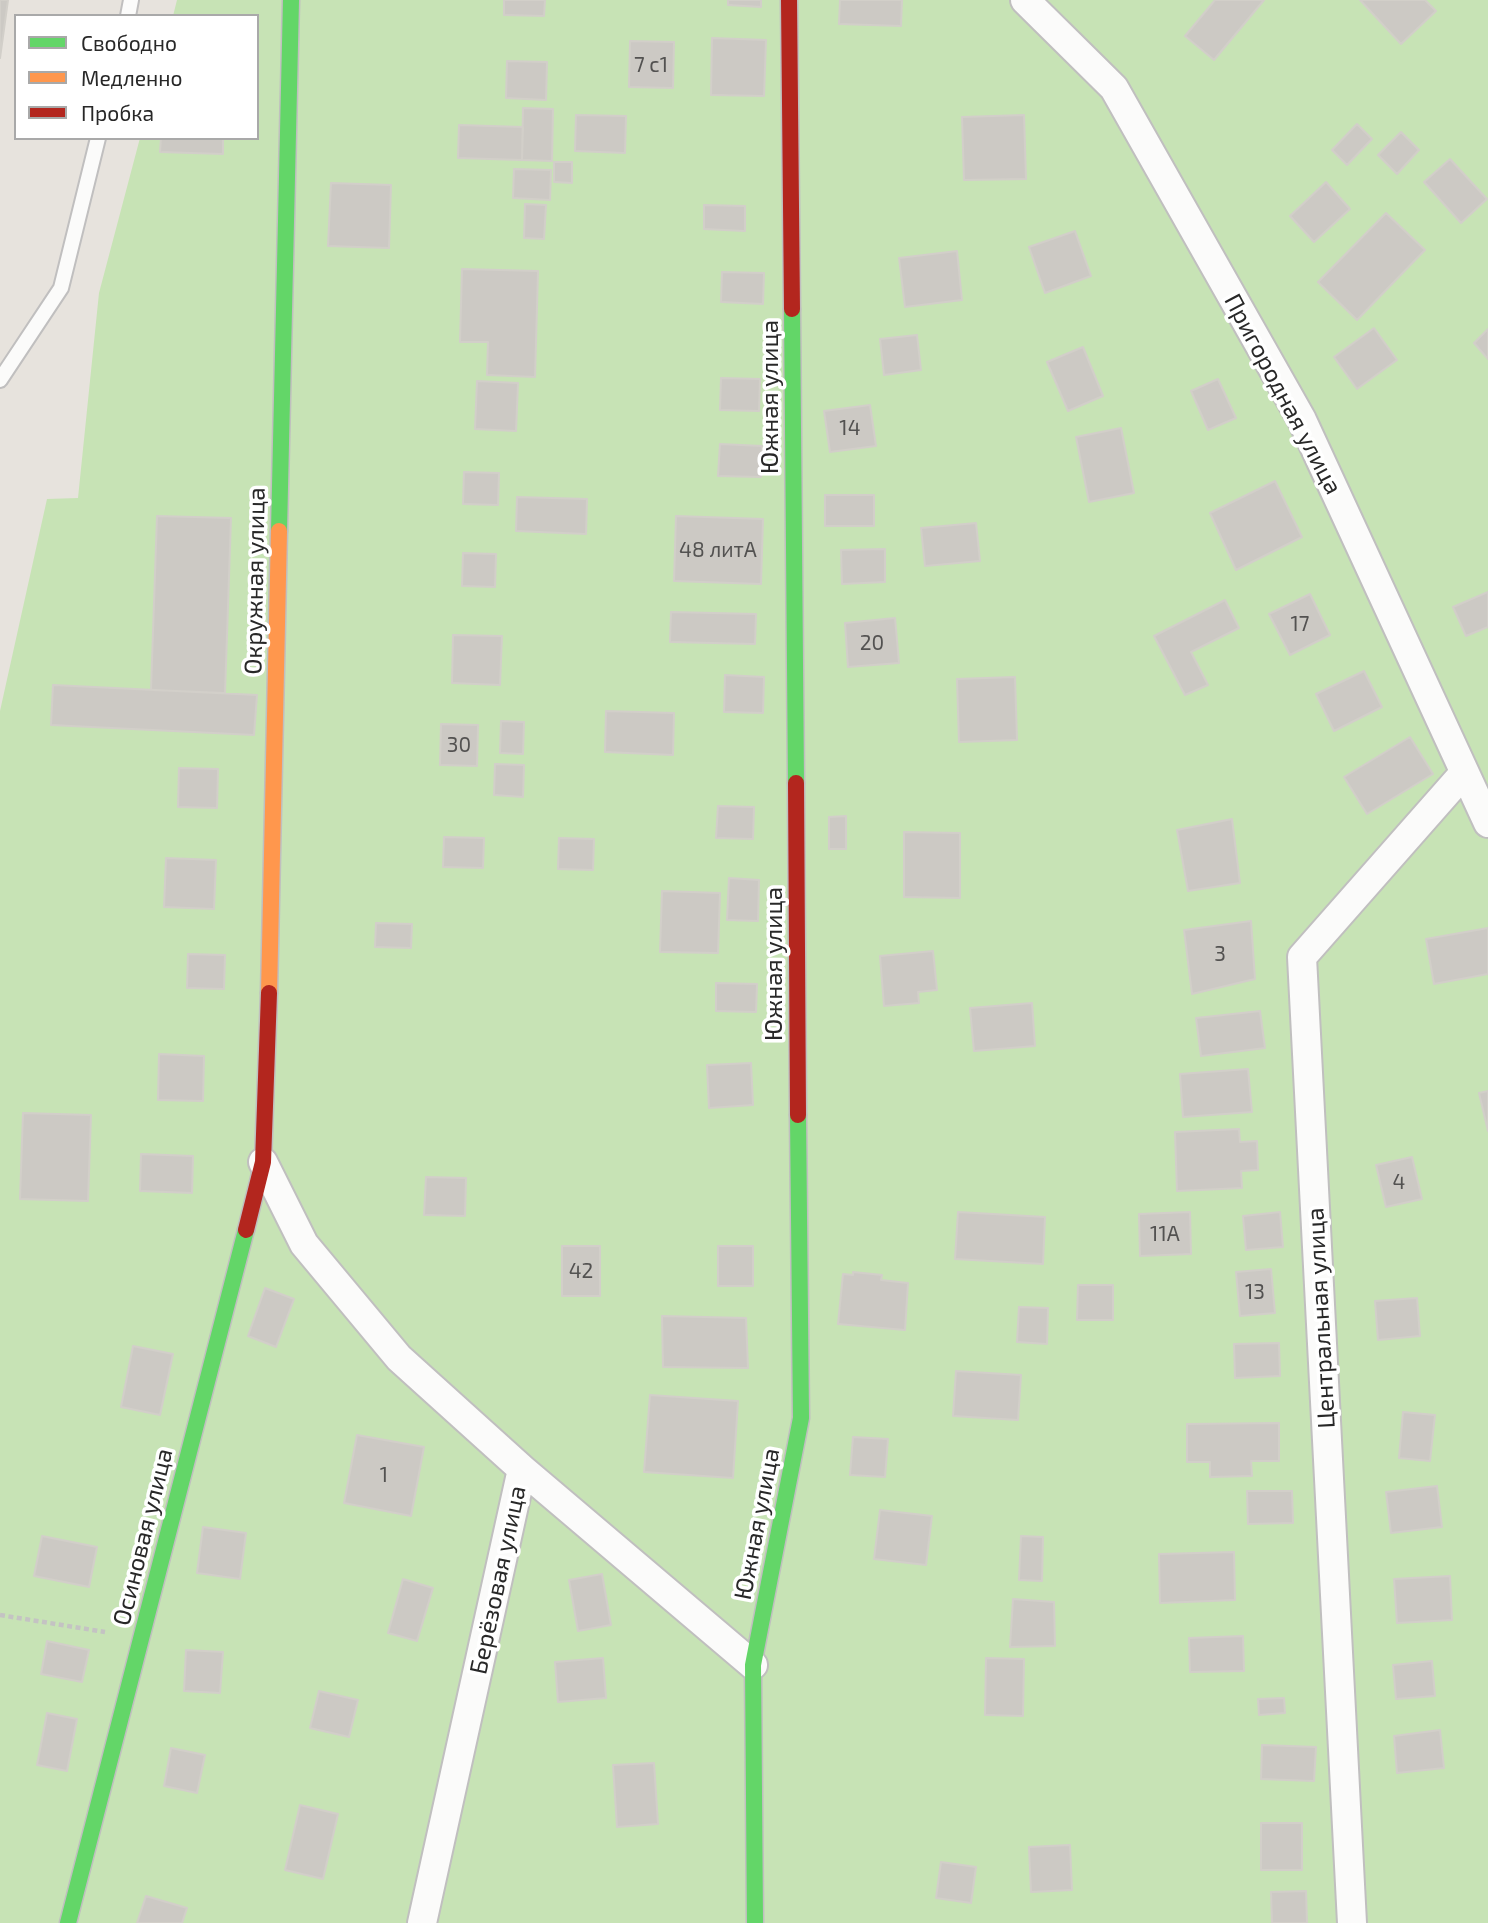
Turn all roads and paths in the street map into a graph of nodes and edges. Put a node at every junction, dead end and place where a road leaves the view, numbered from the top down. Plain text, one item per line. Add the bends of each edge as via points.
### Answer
1 (291, 0) edge
2 (789, 0) edge
3 (1025, 0) edge
4 (98, 140) edge
5 (0, 380) edge
6 (1464, 773) junction
7 (1488, 823) edge
8 (263, 1162) junction
9 (522, 1469) junction
10 (0, 1615) edge
11 (140, 1637) junction
12 (753, 1665) junction
13 (68, 1923) edge
14 (422, 1923) edge
15 (755, 1923) edge
16 (1352, 1923) edge

1 - 8 street, Окружная улица
2 - 12 street, Южная улица via 801,1418
3 - 6 street, Пригородная улица via 1114,88 1302,420
4 - 5 lane via 61,288
6 - 7 street, Пригородная улица
6 - 16 street, Центральная улица via 1302,957
8 - 9 street, Берёзовая улица via 303,1244 391,1348
8 - 11 street, Осиновая улица
9 - 12 street
9 - 14 street, Берёзовая улица
10 - 11 path
11 - 13 street, Осиновая улица
12 - 15 street, Южная улица

